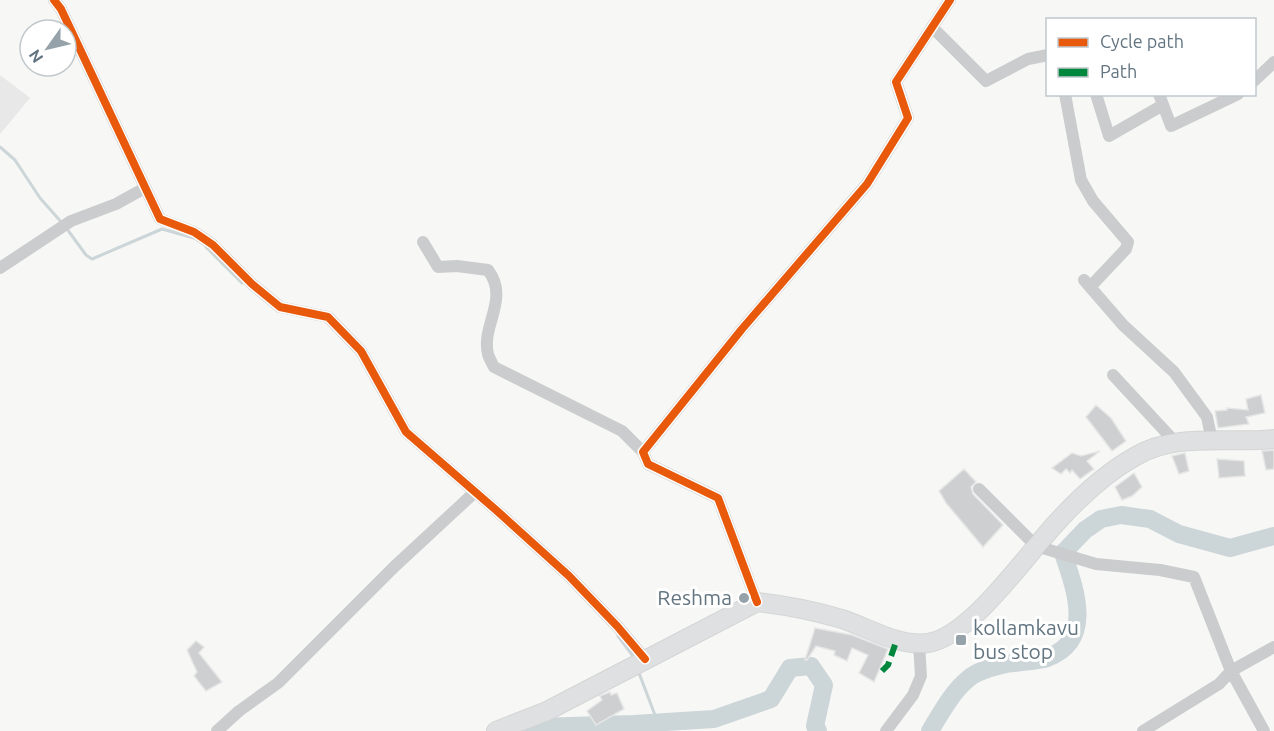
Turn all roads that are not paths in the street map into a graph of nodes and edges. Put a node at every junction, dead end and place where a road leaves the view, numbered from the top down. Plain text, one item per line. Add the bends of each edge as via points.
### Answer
1 (54, 0) edge
2 (950, 0) edge
3 (932, 27) junction
4 (1046, 56) edge
5 (1274, 62) edge
6 (1256, 79) edge
7 (1065, 96) edge
8 (1097, 96) edge
9 (1234, 96) edge
10 (1161, 100) edge
11 (146, 188) junction
12 (423, 242) dead end
13 (0, 268) edge
14 (1113, 375) dead end
15 (1274, 439) edge
16 (1212, 441) junction
17 (1176, 442) junction
18 (643, 452) junction
19 (978, 489) dead end
20 (475, 492) junction
21 (1036, 546) junction
22 (757, 602) junction
23 (919, 644) junction
24 (1274, 647) edge
25 (645, 659) junction
26 (1231, 671) junction
27 (217, 731) edge
28 (496, 731) edge
29 (886, 731) edge
30 (1143, 731) edge
31 (1264, 731) edge

1 - 11 street
2 - 3 street
3 - 4 street via 986,81 1028,59
3 - 18 street via 896,82 908,118 867,183
5 - 6 street
7 - 16 street via 1081,180 1093,201 1128,242 1126,249 1087,284 1123,325 1174,372 1207,417
8 - 10 street via 1109,135
9 - 10 street via 1171,126
11 - 13 street via 71,221
11 - 20 street via 160,219 213,244 280,307 328,316 361,351 406,432
12 - 18 street via 438,267 488,270 496,280 496,309 487,353 494,367 622,431
14 - 17 street
15 - 16 main road
16 - 17 main road
17 - 21 main road via 1136,456 1109,474 1060,518
18 - 22 street via 648,464 718,498
19 - 21 street
20 - 25 street via 569,576
20 - 27 street via 278,683
21 - 23 main road via 959,629 932,643
21 - 26 street via 1096,564 1194,577
22 - 23 main road via 841,619
22 - 25 main road
23 - 29 street via 921,676 913,695
24 - 26 street
25 - 28 main road via 547,711
26 - 30 street via 1219,684
26 - 31 street

